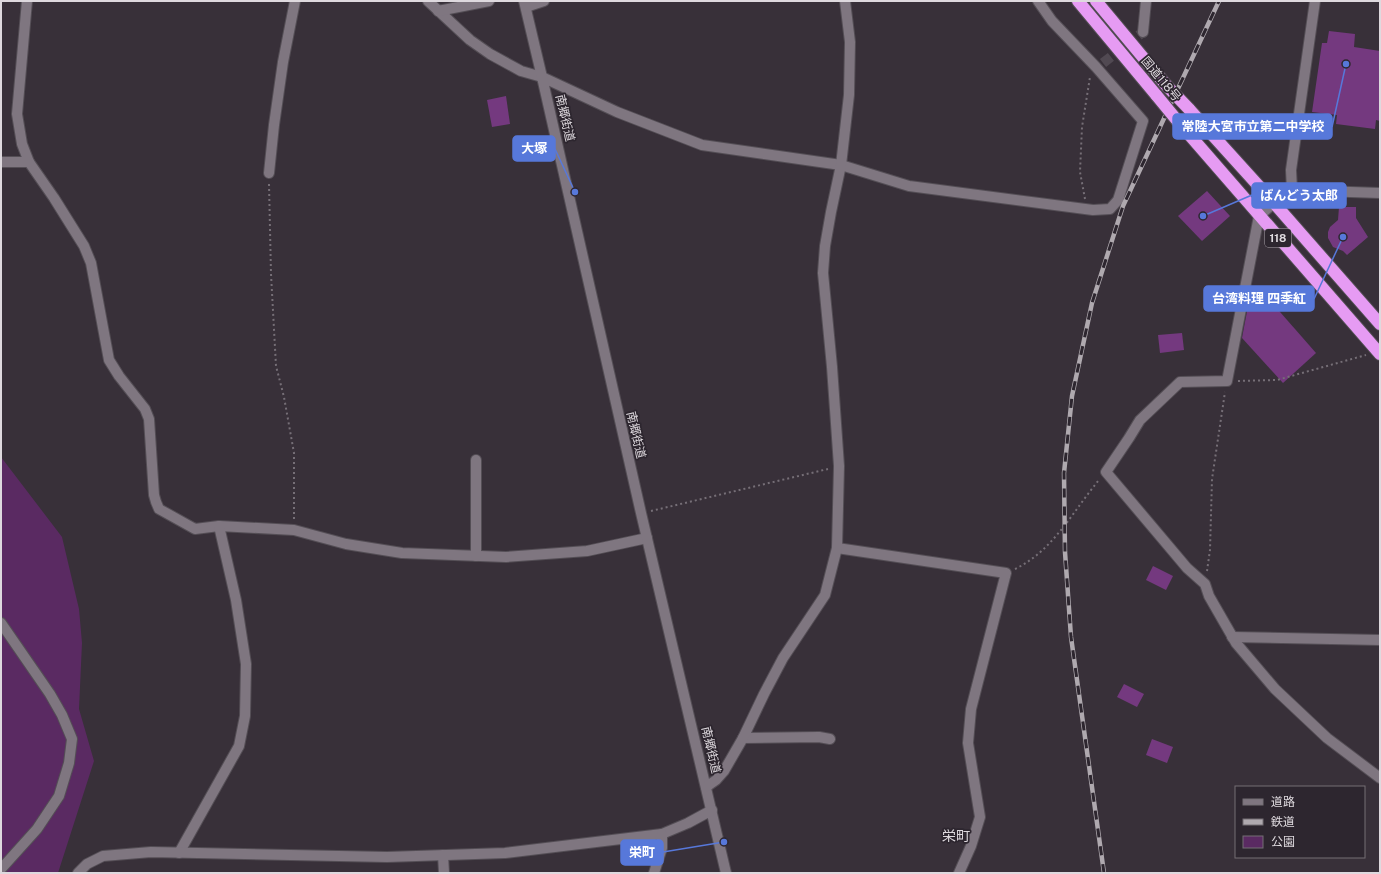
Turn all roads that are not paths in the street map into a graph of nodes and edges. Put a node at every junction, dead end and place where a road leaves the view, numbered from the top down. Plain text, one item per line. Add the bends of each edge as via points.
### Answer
1 (27, 1) edge
2 (295, 1) edge
3 (428, 1) edge
4 (489, 1) edge
5 (544, 1) edge
6 (845, 1) edge
7 (1038, 1) edge
8 (1078, 1) edge
9 (1096, 1) edge
10 (1146, 1) edge
11 (1315, 1) edge
12 (525, 4) edge
13 (438, 11) junction
14 (1143, 32) dead end
15 (542, 77) junction
16 (1, 162) edge
17 (29, 162) junction
18 (841, 165) junction
19 (269, 173) road end
20 (1292, 190) junction
21 (1380, 193) edge
22 (1274, 203) junction
23 (1259, 216) junction
24 (1380, 324) edge
25 (1379, 353) edge
26 (476, 460) dead end
27 (219, 526) junction
28 (647, 538) junction
29 (837, 548) junction
30 (476, 556) junction
31 (1, 623) edge
32 (1232, 637) junction
33 (1380, 640) edge
34 (743, 738) junction
35 (830, 739) dead end
36 (1380, 778) edge
37 (706, 787) junction
38 (712, 810) junction
39 (662, 834) junction
40 (179, 853) junction
41 (443, 856) junction
42 (1, 868) edge
43 (78, 873) edge
44 (444, 873) edge
45 (654, 873) edge
46 (726, 873) edge
47 (959, 873) edge

1 - 17 street via 17,114 22,144
2 - 19 street via 283,62
3 - 13 street
4 - 13 street
5 - 12 street
6 - 18 street via 850,42 849,95
7 - 18 street via 1052,21 1097,65 1143,121 1118,200 1110,209 908,186
8 - 23 highway, 国道118号 / 118, bridge
9 - 22 highway, 国道118号 / 118, bridge via 1166,85
10 - 14 street
11 - 20 street via 1291,170
12 - 15 street, 南郷街道
13 - 15 street via 490,54 521,71
15 - 18 street via 617,112 702,145
15 - 28 street, 南郷街道
16 - 17 street
17 - 27 street via 84,246 91,263 109,360 145,409 149,419 156,502 160,509 195,529
18 - 29 street via 825,246 823,273 838,466
20 - 21 street
20 - 22 street
22 - 23 street
22 - 24 highway, 国道118号 / 118
23 - 25 highway, 国道118号 / 118
23 - 32 street via 1227,381 1180,382 1140,420 1106,472 1187,568 1206,584 1209,596
26 - 30 street
27 - 30 street via 294,530 346,544 402,553
27 - 40 street via 236,600 246,664 246,716 239,746
28 - 30 street via 587,551 506,557
28 - 37 street, 南郷街道
29 - 34 street via 825,595 784,658
29 - 47 street via 1006,573 971,709 968,743 980,817
31 - 42 street via 50,694 72,739 69,763 59,796 37,829
32 - 33 street
32 - 36 street via 1275,688 1327,738
34 - 35 street
34 - 37 street via 724,771
37 - 38 street, 南郷街道
38 - 39 street
38 - 46 street, 南郷街道
39 - 41 street via 505,853
39 - 45 street via 662,848
40 - 41 street
40 - 43 street via 151,852 103,856 87,864
41 - 44 street

